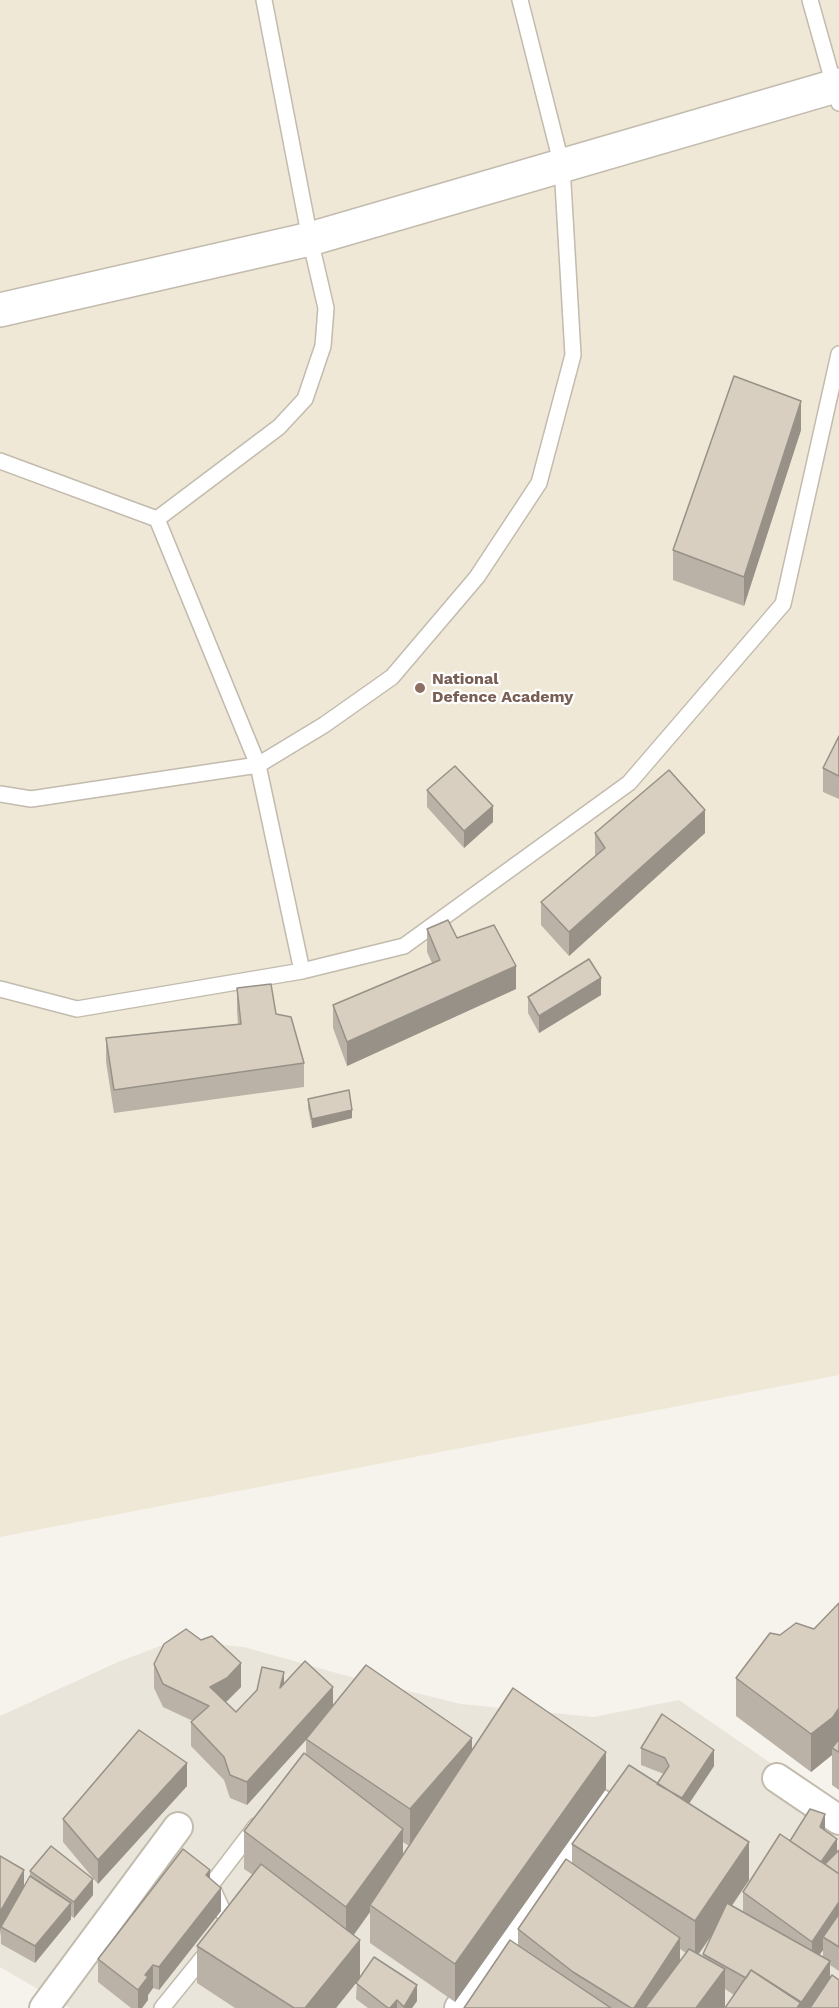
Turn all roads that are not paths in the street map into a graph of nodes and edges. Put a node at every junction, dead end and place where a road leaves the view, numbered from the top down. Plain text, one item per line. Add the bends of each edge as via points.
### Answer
1 (264, 0) edge
2 (520, 0) edge
3 (810, 0) edge
4 (838, 91) edge
5 (562, 166) junction
6 (310, 239) junction
7 (0, 310) edge
8 (839, 354) edge
9 (0, 461) edge
10 (157, 519) junction
11 (258, 765) junction
12 (0, 794) edge
13 (302, 971) junction
14 (0, 989) edge
15 (777, 1778) dead end
16 (599, 1803) edge
17 (268, 1809) edge
18 (839, 1820) edge
19 (178, 1827) dead end
20 (44, 2008) edge
21 (162, 2008) edge
22 (459, 2008) edge

1 - 6 lane
2 - 5 lane
3 - 4 lane
4 - 5 street
5 - 6 street
5 - 11 lane via 573,355 539,483 477,577 392,676 324,725
6 - 7 street
6 - 10 lane via 326,308 323,346 305,399 279,427
8 - 13 lane via 783,604 629,783 404,946
9 - 10 lane
10 - 11 lane
11 - 12 lane via 31,799
11 - 13 lane
13 - 14 lane via 77,1009
15 - 18 street
16 - 22 street
17 - 21 lane via 211,1885 229,1925
19 - 20 street

